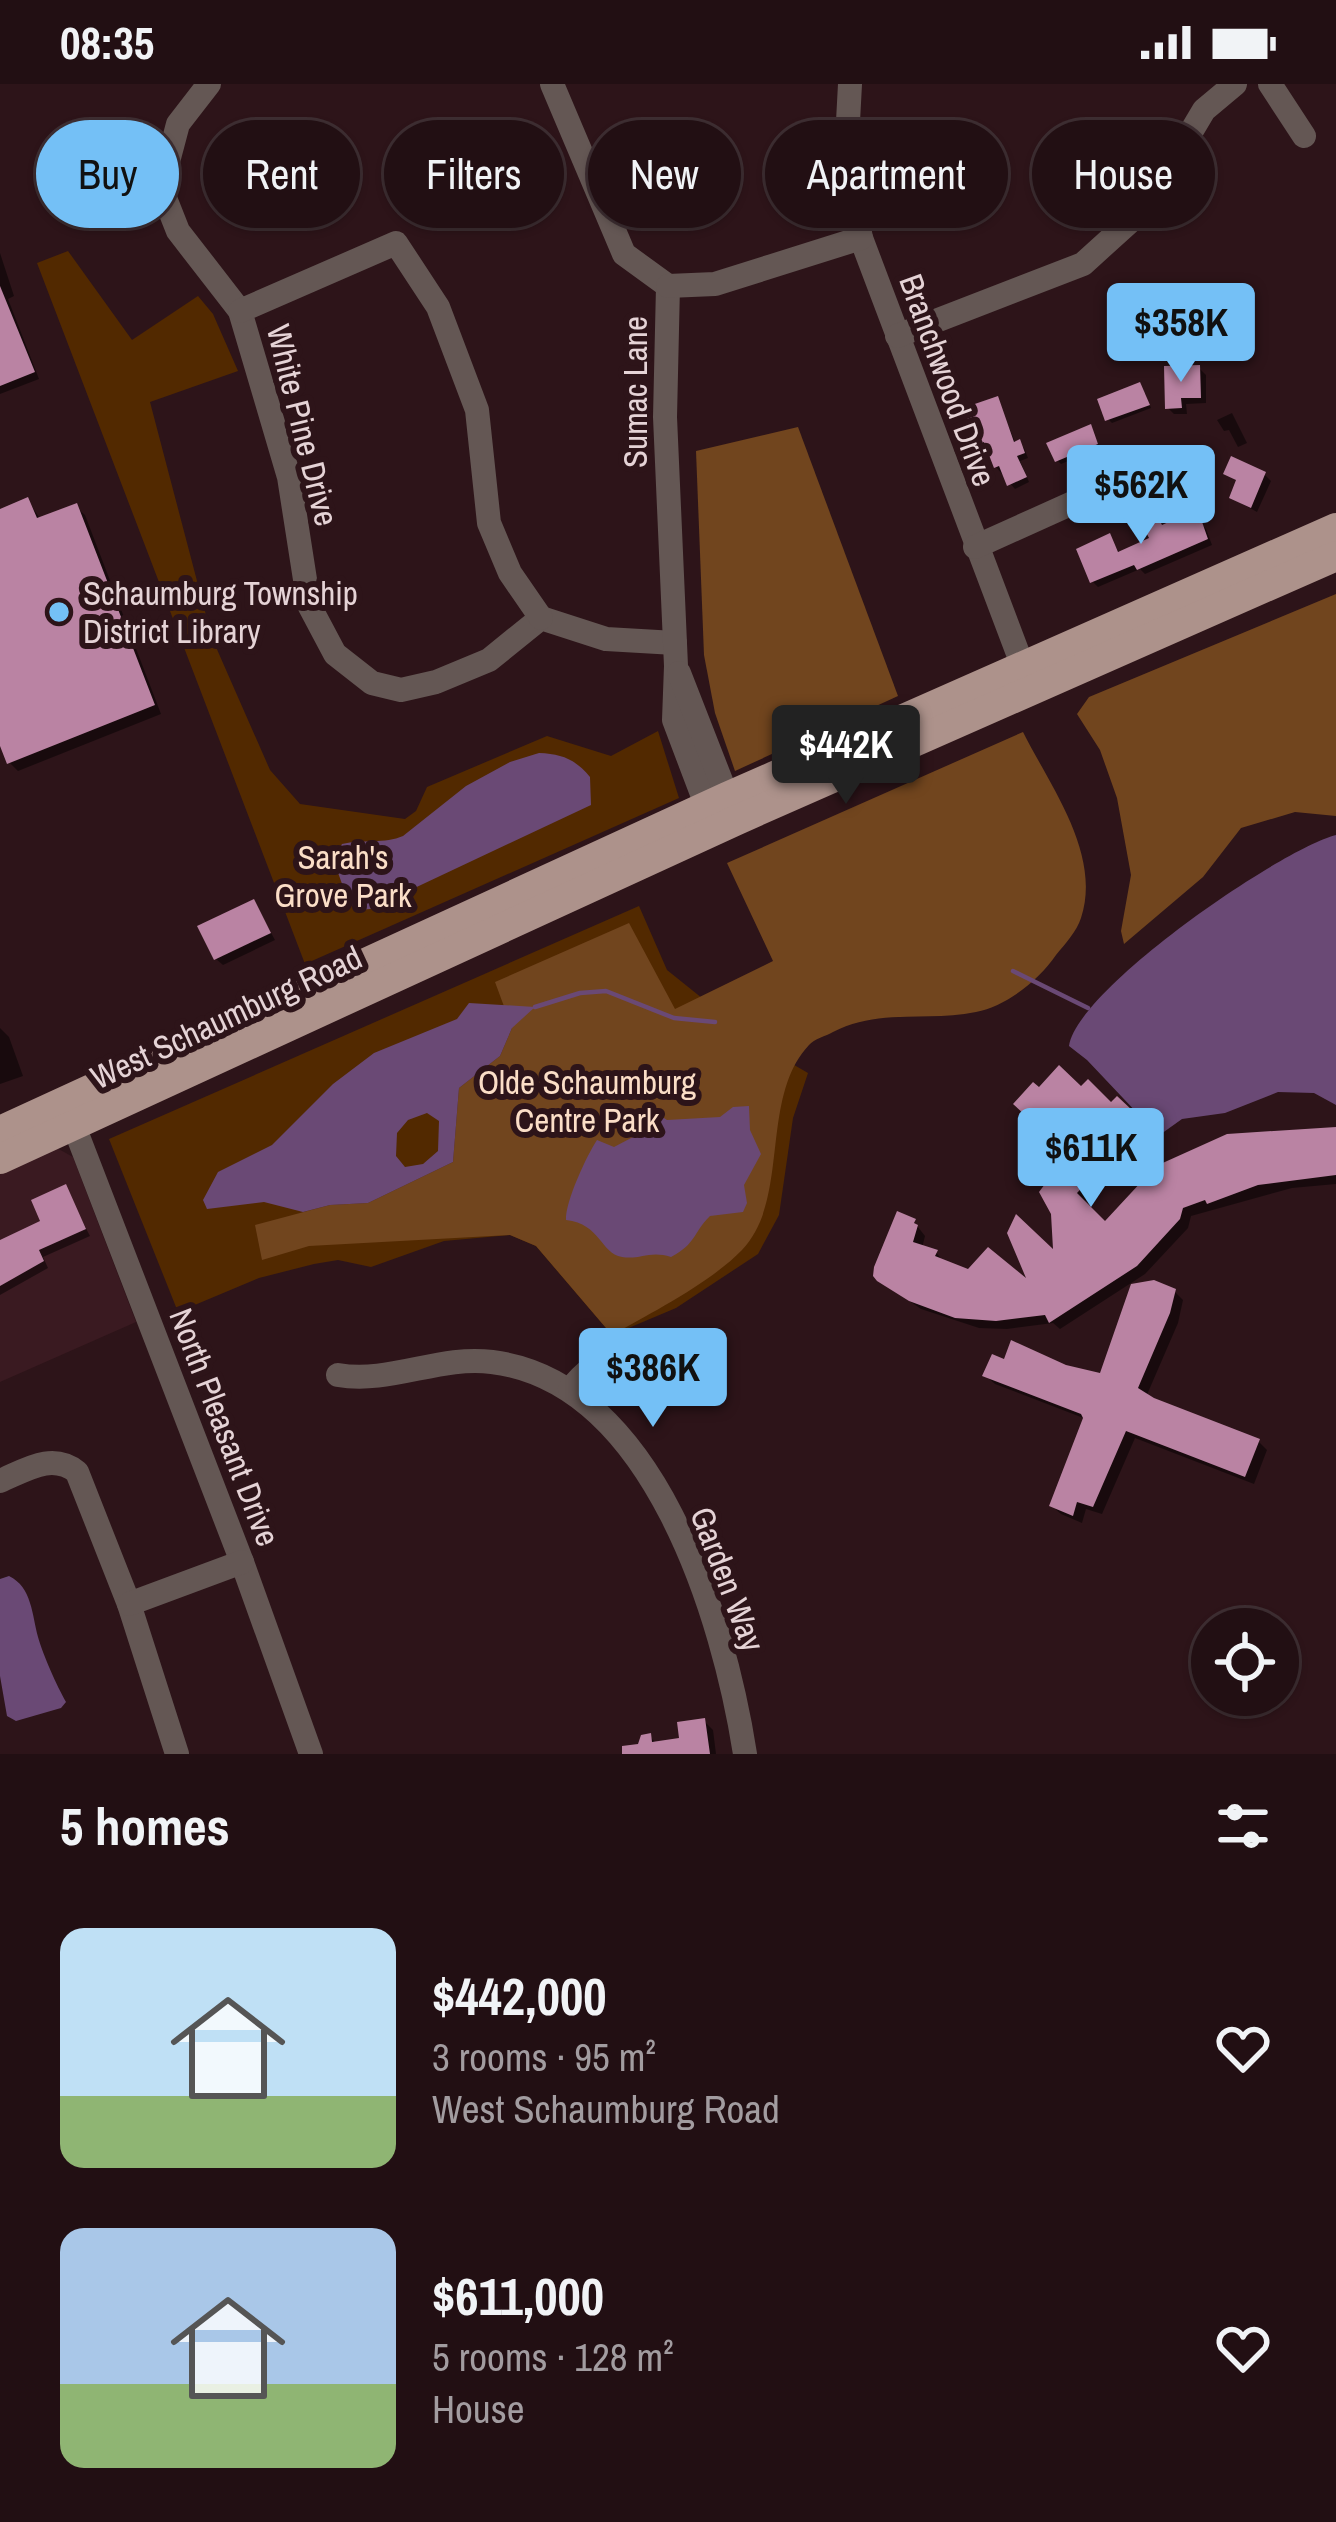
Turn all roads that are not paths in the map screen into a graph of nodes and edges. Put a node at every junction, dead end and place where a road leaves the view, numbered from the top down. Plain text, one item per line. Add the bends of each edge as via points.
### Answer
1 (209, 84) edge
2 (552, 84) edge
3 (850, 84) edge
4 (1235, 84) edge
5 (1270, 84) edge
6 (1304, 136) dead end
7 (861, 238) junction
8 (668, 286) junction
9 (240, 311) junction
10 (897, 336) junction
11 (1168, 460) dead end
12 (1336, 528) edge
13 (975, 547) junction
14 (1336, 556) edge
15 (541, 618) junction
16 (675, 654) junction
17 (1027, 678) junction
18 (721, 813) junction
19 (74, 1126) junction
20 (0, 1131) edge
21 (0, 1159) edge
22 (661, 1346) dead end
23 (338, 1375) dead end
24 (570, 1389) junction
25 (0, 1481) edge
26 (242, 1562) junction
27 (129, 1604) junction
28 (177, 1754) edge
29 (311, 1754) edge
30 (745, 1754) edge

1 - 9 street, White Pine Drive via 178,124 161,188 178,231
2 - 8 street, Sumac Lane via 624,254
3 - 7 street, Branchwood Drive via 846,159
4 - 10 street via 1204,110 1148,206 1083,264
5 - 6 street
7 - 8 street via 715,284
7 - 10 street, Branchwood Drive
8 - 16 street, Sumac Lane
9 - 15 street via 396,243 438,307 477,410 489,524
9 - 15 street, White Pine Drive via 289,477 308,604 335,654 372,683 401,690 489,660
10 - 13 street, Branchwood Drive
11 - 13 street
12 - 17 main road, West Schaumburg Road
13 - 17 street, Branchwood Drive
14 - 17 main road, West Schaumburg Road
15 - 16 street
16 - 18 street, Sumac Lane
17 - 18 main road, West Schaumburg Road
18 - 19 main road, West Schaumburg Road
18 - 20 main road, West Schaumburg Road
19 - 21 main road, West Schaumburg Road
19 - 26 street, North Pleasant Drive
22 - 24 street via 622,1348
23 - 24 street, Garden Way via 462,1360 494,1362
24 - 30 street, Garden Way via 633,1454 677,1529 716,1629
25 - 27 street via 48,1462 77,1472
26 - 27 street
26 - 29 street, North Pleasant Drive
27 - 28 street

